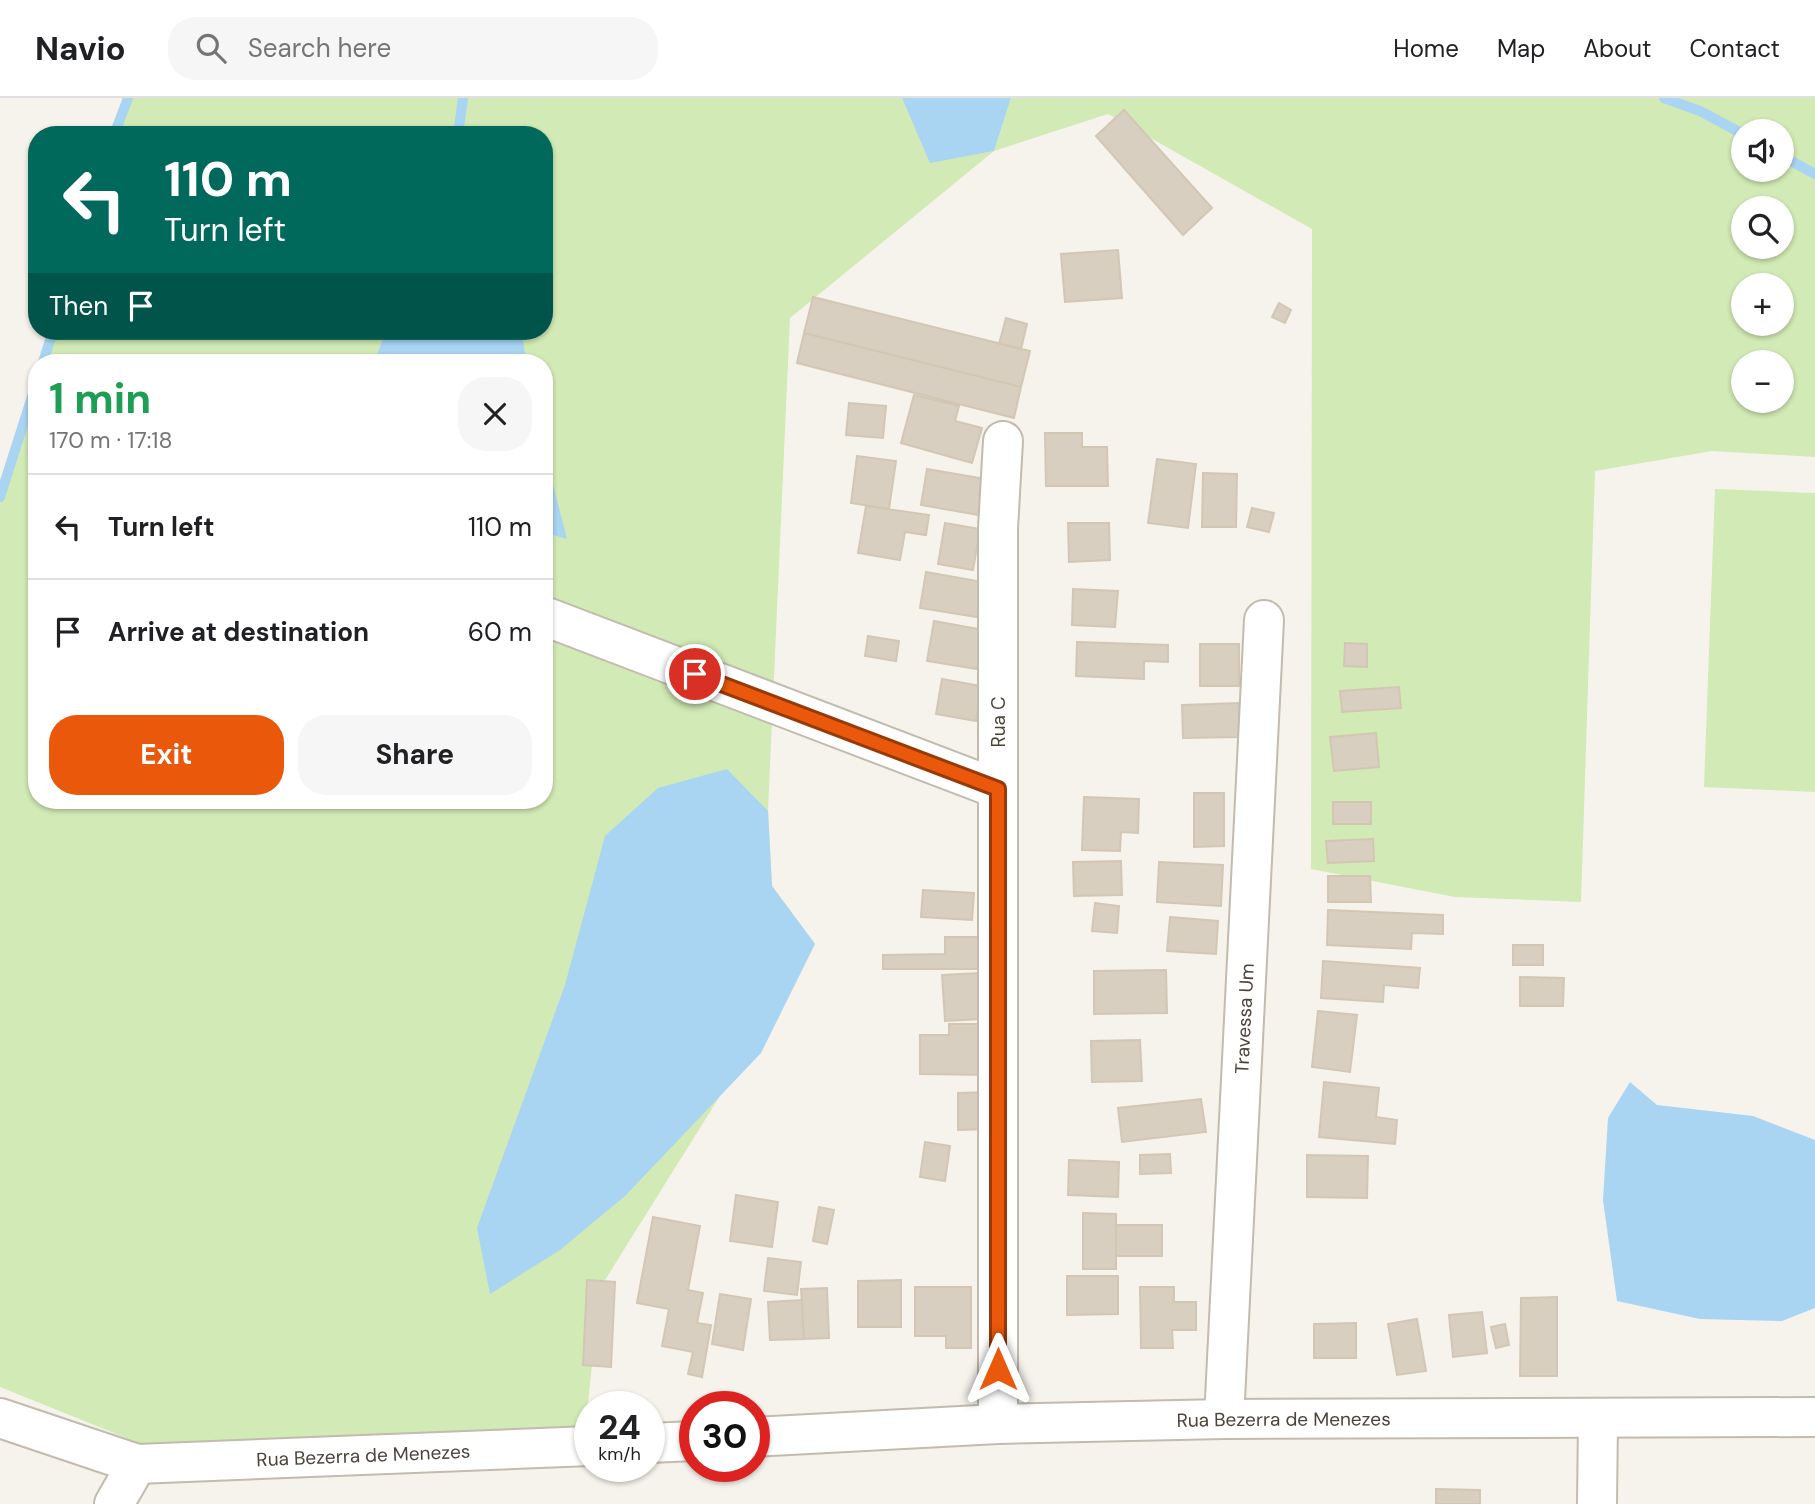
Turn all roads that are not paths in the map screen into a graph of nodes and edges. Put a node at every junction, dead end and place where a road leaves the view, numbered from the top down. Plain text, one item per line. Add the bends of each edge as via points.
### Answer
1 (1003, 441) dead end
2 (553, 619) edge
3 (1264, 620) dead end
4 (998, 789) junction
5 (1815, 1417) edge
6 (0, 1418) edge
7 (1224, 1419) junction
8 (1598, 1420) junction
9 (998, 1424) junction
10 (770, 1436) edge
11 (574, 1447) edge
12 (137, 1464) junction
13 (114, 1504) edge
14 (1597, 1504) edge

1 - 4 street, Rua C via 998,528
2 - 4 street
3 - 7 street, Travessa Um
4 - 9 street, Rua C
5 - 8 street, Rua Bezerra de Menezes
6 - 12 street
7 - 8 street, Rua Bezerra de Menezes
7 - 9 street, Rua Bezerra de Menezes
8 - 14 street
9 - 10 street, Rua Bezerra de Menezes
11 - 12 street, Rua Bezerra de Menezes
12 - 13 street

